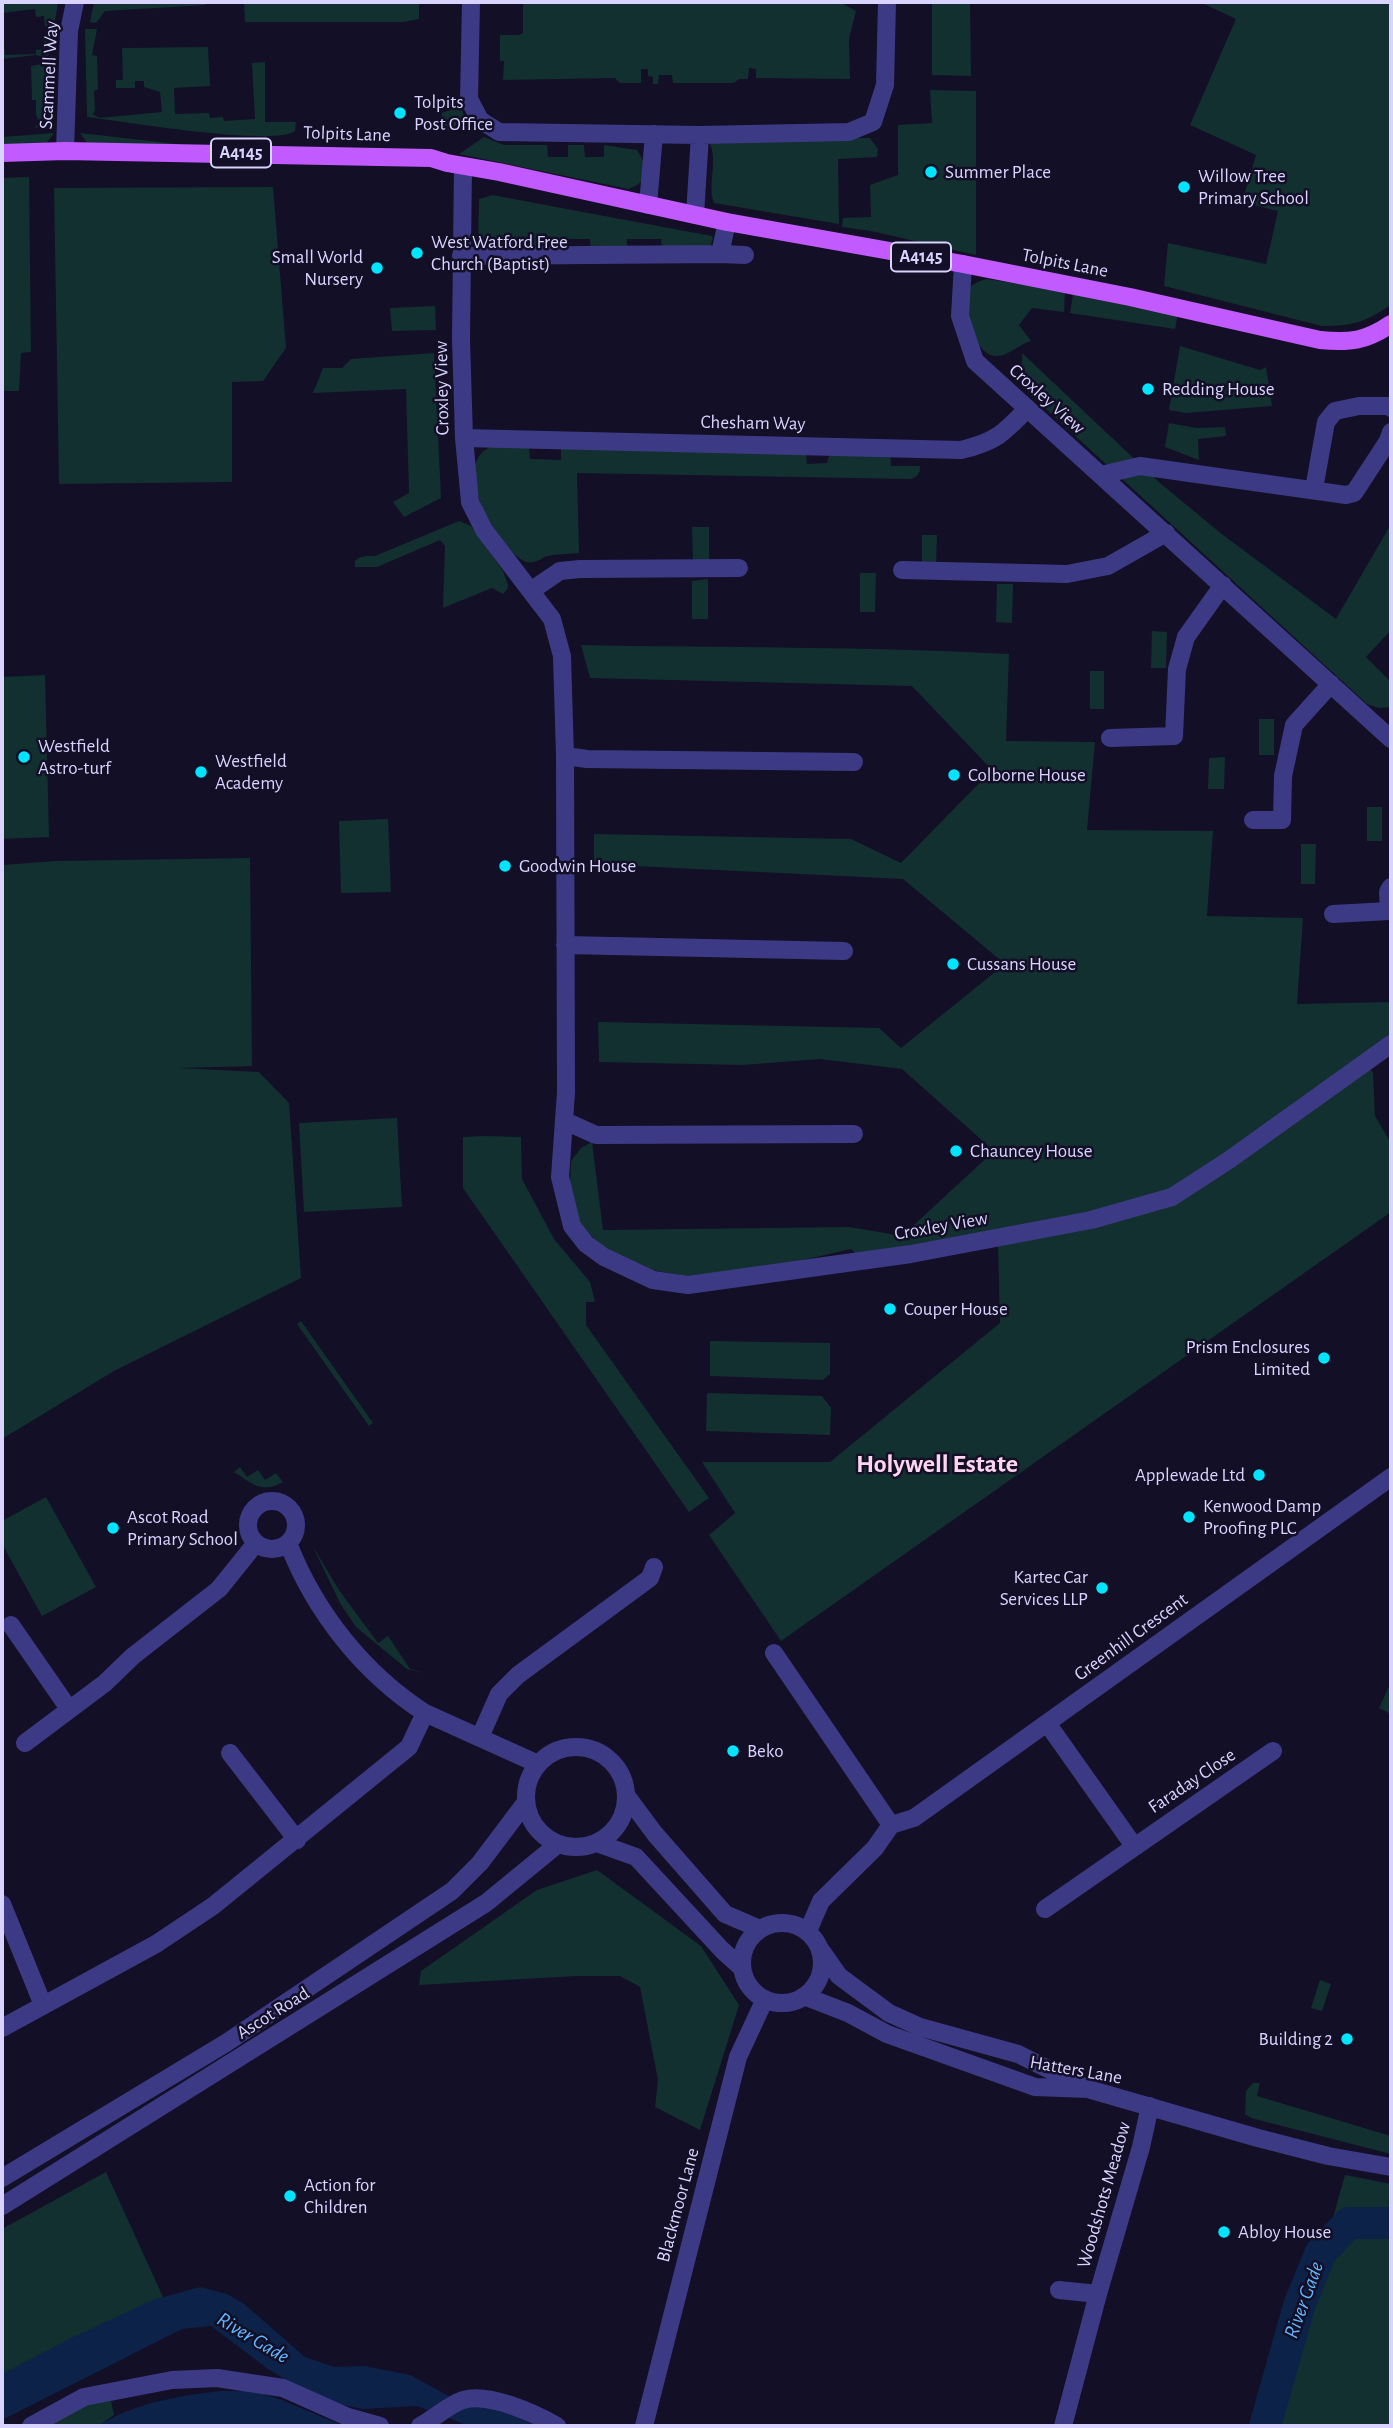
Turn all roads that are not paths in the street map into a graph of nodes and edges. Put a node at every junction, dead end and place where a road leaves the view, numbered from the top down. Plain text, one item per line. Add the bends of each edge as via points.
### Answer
1 (75, 2) edge
2 (471, 2) edge
3 (887, 2) edge
4 (654, 134) junction
5 (700, 135) junction
6 (65, 151) junction
7 (2, 153) edge
8 (463, 166) junction
9 (649, 205) junction
10 (695, 215) junction
11 (727, 222) junction
12 (720, 254) junction
13 (745, 255) dead end
14 (461, 256) junction
15 (962, 264) junction
16 (1391, 324) edge
17 (1391, 408) edge
18 (1027, 409) junction
19 (1391, 432) edge
20 (464, 438) junction
21 (1101, 475) junction
22 (1314, 489) junction
23 (1166, 533) junction
24 (739, 568) dead end
25 (902, 570) dead end
26 (1223, 585) junction
27 (532, 590) junction
28 (1331, 684) junction
29 (1390, 735) edge
30 (1110, 737) dead end
31 (565, 756) junction
32 (854, 762) dead end
33 (1254, 820) dead end
34 (1391, 887) edge
35 (1333, 914) dead end
36 (565, 945) junction
37 (844, 951) dead end
38 (1391, 1044) edge
39 (565, 1121) junction
40 (854, 1134) dead end
41 (1391, 1477) edge
42 (256, 1543) junction
43 (288, 1543) junction
44 (654, 1567) dead end
45 (11, 1625) dead end
46 (774, 1653) dead end
47 (69, 1709) junction
48 (425, 1713) junction
49 (1047, 1723) junction
50 (480, 1737) junction
51 (24, 1743) dead end
52 (1273, 1751) dead end
53 (230, 1753) dead end
54 (538, 1763) junction
55 (626, 1795) junction
56 (526, 1802) junction
57 (891, 1825) junction
58 (297, 1840) junction
59 (597, 1843) junction
60 (558, 1844) junction
61 (1134, 1846) junction
62 (2, 1903) edge
63 (1045, 1909) dead end
64 (760, 1929) junction
65 (807, 1931) junction
66 (820, 1949) junction
67 (743, 1968) junction
68 (804, 1996) junction
69 (765, 1999) junction
70 (43, 2005) junction
71 (2, 2028) edge
72 (1088, 2089) junction
73 (1150, 2106) junction
74 (1391, 2168) edge
75 (2, 2178) edge
76 (2, 2206) edge
77 (1059, 2291) dead end
78 (1098, 2294) junction
79 (31, 2426) edge
80 (380, 2426) edge
81 (421, 2426) edge
82 (557, 2426) edge
83 (644, 2426) edge
84 (1063, 2426) edge

1 - 6 street, Scammell Way via 69,31
2 - 4 street via 469,100 480,120 499,132
3 - 5 street via 885,85 873,122 849,132
4 - 5 street
4 - 9 street
5 - 10 street
6 - 7 main road, Tolpits Lane / A4145
6 - 8 main road, Tolpits Lane / A4145 via 431,158
8 - 9 main road, Tolpits Lane / A4145
8 - 14 street, Croxley View
9 - 10 main road, Tolpits Lane / A4145
10 - 11 main road, Tolpits Lane / A4145
11 - 12 street
11 - 15 main road, Tolpits Lane / A4145
12 - 13 street
12 - 14 street
14 - 20 street, Croxley View
15 - 16 main road, Tolpits Lane / A4145 via 1320,340 1348,343 1376,335
15 - 18 street, Croxley View via 960,316 975,361
17 - 22 street via 1335,411 1326,422
18 - 20 street, Chesham Way via 986,444 961,450
18 - 21 street, Croxley View
19 - 22 street via 1354,493
20 - 27 street, Croxley View via 470,502 484,530
21 - 22 street via 1140,466
21 - 23 street, Croxley View
23 - 25 street via 1108,566 1067,574
23 - 26 street, Croxley View
24 - 27 street via 560,571
26 - 28 street, Croxley View
26 - 30 street via 1186,637 1177,669 1174,736
27 - 31 street, Croxley View via 552,619 562,656
28 - 29 street, Croxley View
28 - 33 street via 1294,725 1283,776 1282,820
31 - 32 street
31 - 36 street, Croxley View
34 - 35 street via 1389,911
36 - 37 street
36 - 39 street, Croxley View
38 - 39 street, Croxley View via 1172,1197 1091,1220 922,1251 688,1285 653,1280 604,1257 572,1226 560,1177
39 - 40 street via 596,1135
41 - 49 street, Greenhill Crescent
42 - 43 street via 276,1549
42 - 43 street via 248,1530 249,1515 258,1504 276,1500 288,1507 296,1521
42 - 47 street via 219,1589
43 - 48 street via 296,1564 345,1642
44 - 50 street via 650,1578 518,1675 499,1694
45 - 47 street
46 - 57 street
47 - 51 street
48 - 50 street
48 - 58 street via 410,1747
49 - 57 street, Greenhill Crescent via 914,1818
49 - 61 street
50 - 54 street
52 - 61 street, Faraday Close
53 - 58 street
54 - 55 street via 559,1751 589,1749 616,1768
54 - 56 street
55 - 59 street via 620,1822
55 - 64 street via 726,1913
56 - 60 street via 537,1829
56 - 75 street, Ascot Road via 480,1863 452,1891 226,2043
57 - 65 street via 875,1848 821,1901
58 - 70 street via 190,1922
59 - 60 street via 580,1847
59 - 67 street via 636,1857
60 - 76 street, Ascot Road via 486,1903
61 - 63 street, Faraday Close
62 - 70 street
64 - 65 street via 784,1922
64 - 67 street via 746,1946
65 - 66 street
66 - 68 street via 822,1972
66 - 72 street via 839,1976 889,2013 1018,2054
67 - 69 street via 749,1985
68 - 69 street via 789,2003
68 - 72 street, Hatters Lane via 887,2034 1035,2087
69 - 83 street, Blackmoor Lane via 738,2057
70 - 71 street
72 - 73 street, Hatters Lane
73 - 74 street, Hatters Lane via 1258,2138
73 - 78 street, Woodshots Meadow
77 - 78 street, Woodshots Meadow
78 - 84 street, Woodshots Meadow
79 - 80 street via 84,2397 172,2380 217,2378 283,2388
81 - 82 street via 462,2400 487,2398

